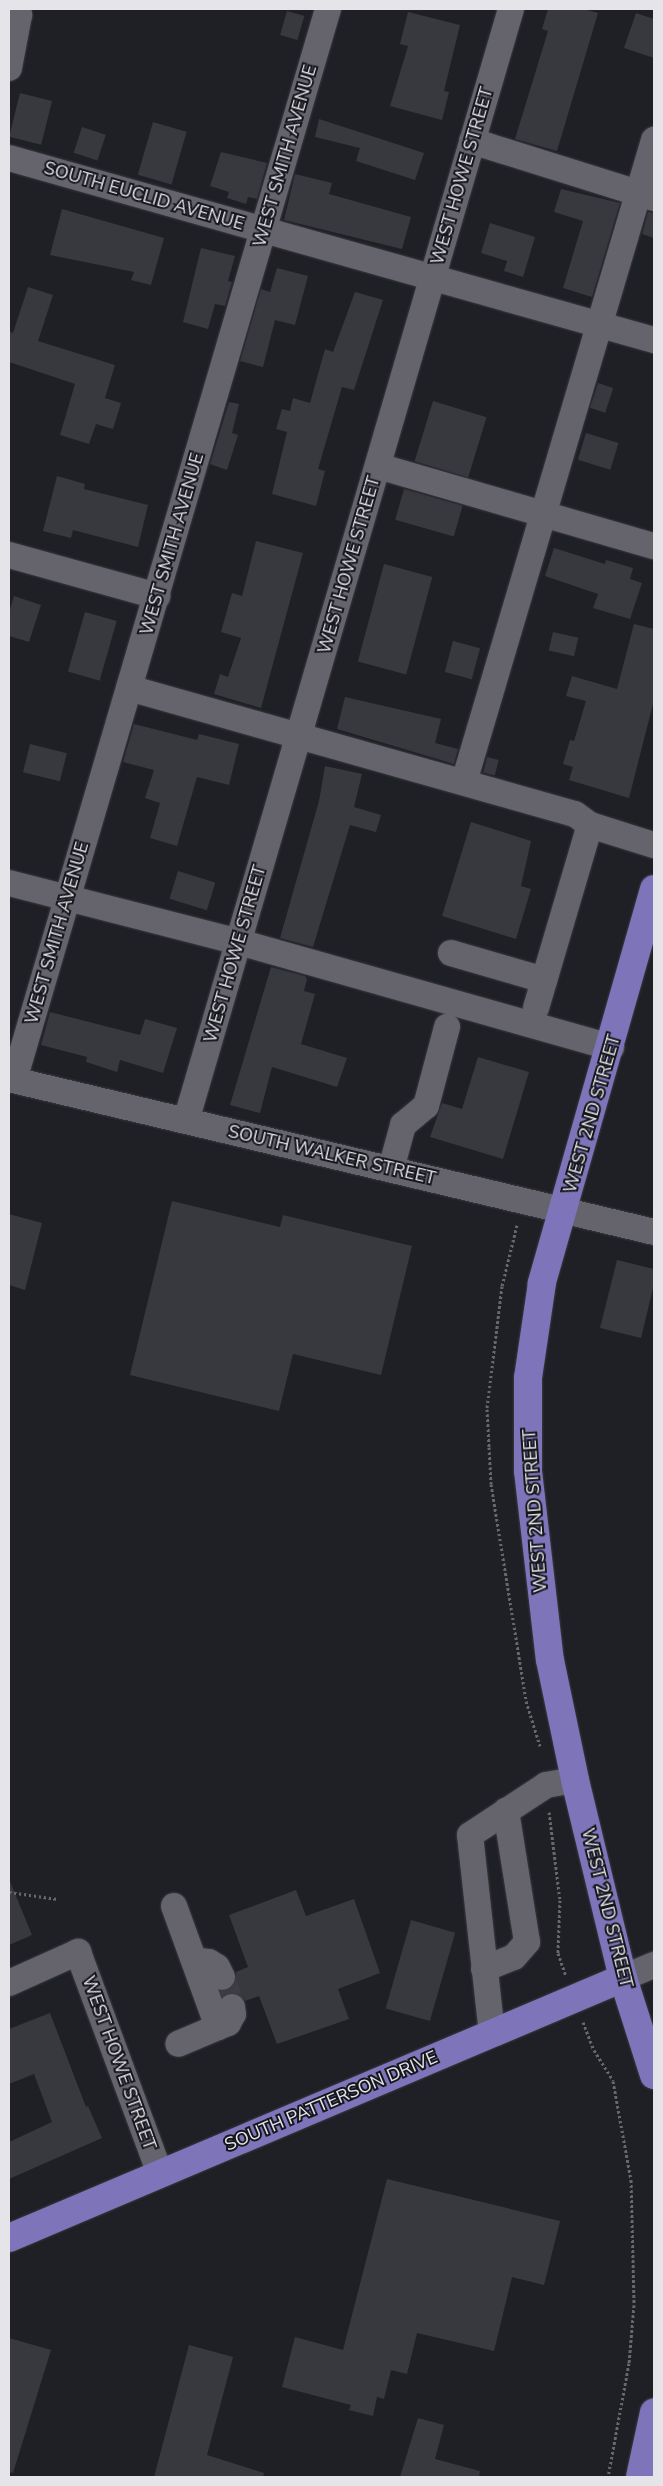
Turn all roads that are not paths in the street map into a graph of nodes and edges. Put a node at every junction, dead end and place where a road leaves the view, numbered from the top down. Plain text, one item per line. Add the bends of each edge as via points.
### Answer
1 (9, 9) edge
2 (328, 9) edge
3 (511, 9) edge
4 (9, 68) edge
5 (654, 140) edge
6 (472, 142) junction
7 (9, 158) edge
8 (647, 195) edge
9 (264, 230) junction
10 (433, 279) junction
11 (598, 324) junction
12 (654, 340) edge
13 (378, 466) junction
14 (546, 515) junction
15 (654, 546) edge
16 (10, 562) edge
17 (156, 596) junction
18 (130, 688) junction
19 (299, 735) junction
20 (464, 782) junction
21 (590, 825) junction
22 (654, 845) edge
23 (9, 883) edge
24 (654, 889) edge
25 (67, 898) junction
26 (239, 942) junction
27 (451, 953) dead end
28 (544, 980) junction
29 (536, 1008) dead end
30 (447, 1027) dead end
31 (611, 1047) junction
32 (11, 1079) edge
33 (186, 1121) junction
34 (391, 1169) junction
35 (564, 1209) junction
36 (654, 1232) edge
37 (575, 1780) junction
38 (506, 1811) junction
39 (174, 1906) dead end
40 (194, 1960) junction
41 (654, 1965) edge
42 (484, 1969) junction
43 (222, 1977) tunnel mouth
44 (623, 1978) junction
45 (9, 1983) edge
46 (492, 2034) junction
47 (178, 2044) dead end
48 (654, 2075) edge
49 (160, 2174) junction
50 (9, 2238) edge
51 (654, 2412) edge
52 (640, 2477) edge

1 - 4 street via 19,15
2 - 9 street, WEST SMITH AVENUE
3 - 6 street, WEST HOWE STREET
5 - 8 street
6 - 8 street
6 - 10 street, WEST HOWE STREET
7 - 9 street, SOUTH EUCLID AVENUE
8 - 11 street
9 - 10 street, SOUTH EUCLID AVENUE
9 - 17 street, WEST SMITH AVENUE
10 - 11 street, SOUTH EUCLID AVENUE
10 - 13 street, WEST HOWE STREET
11 - 12 street, SOUTH EUCLID AVENUE
11 - 14 street
13 - 14 street
13 - 19 street, WEST HOWE STREET
14 - 15 street
14 - 20 street
16 - 17 street
17 - 18 street, WEST SMITH AVENUE
18 - 19 street
18 - 25 street, WEST SMITH AVENUE
19 - 20 street
19 - 26 street, WEST HOWE STREET
20 - 21 street via 575,814
21 - 22 street
21 - 28 street
23 - 25 street
24 - 31 main road, WEST 2ND STREET
25 - 26 street
25 - 32 street, WEST SMITH AVENUE
26 - 31 street
26 - 33 street, WEST HOWE STREET
27 - 28 street
28 - 29 street
30 - 34 street via 426,1106 403,1125
31 - 35 main road, WEST 2ND STREET
32 - 33 street, SOUTH WALKER STREET
33 - 34 street, SOUTH WALKER STREET
34 - 35 street, SOUTH WALKER STREET
35 - 36 street, SOUTH WALKER STREET
35 - 37 main road, WEST 2ND STREET via 542,1283 528,1378 528,1471 550,1660
37 - 38 street via 546,1785
37 - 44 main road, WEST 2ND STREET
38 - 42 street via 470,1835
38 - 42 street via 527,1942 514,1957
39 - 40 street
40 - 43 street via 209,1962 217,1967
40 - 47 street via 225,2017
41 - 44 street, SOUTH PATTERSON DRIVE
42 - 46 street
44 - 46 main road, SOUTH PATTERSON DRIVE
44 - 48 main road, WEST 2ND STREET
45 - 49 street, WEST HOWE STREET via 78,1952
46 - 49 main road, SOUTH PATTERSON DRIVE
49 - 50 main road, SOUTH PATTERSON DRIVE
51 - 52 main road

